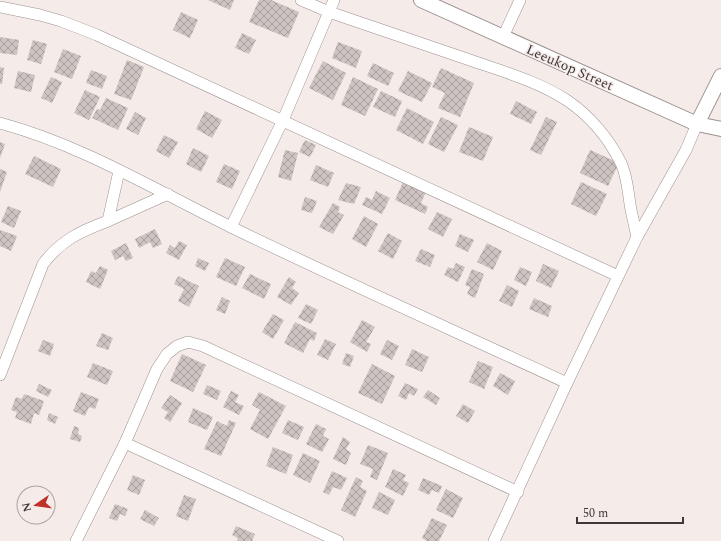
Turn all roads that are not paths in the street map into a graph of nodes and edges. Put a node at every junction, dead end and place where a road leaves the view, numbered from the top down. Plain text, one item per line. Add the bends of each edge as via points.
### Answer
1 (301, 0) edge
2 (334, 0) edge
3 (421, 0) edge
4 (520, 0) edge
5 (0, 7) edge
6 (329, 12) junction
7 (503, 37) junction
8 (721, 76) edge
9 (283, 120) junction
10 (0, 123) edge
11 (697, 124) junction
12 (721, 129) edge
13 (119, 171) junction
14 (168, 194) junction
15 (108, 221) junction
16 (231, 227) junction
17 (637, 237) junction
18 (618, 276) junction
19 (0, 375) edge
20 (567, 383) junction
21 (125, 443) junction
22 (518, 492) junction
23 (76, 541) edge
24 (338, 541) edge
25 (494, 541) edge

1 - 6 street
2 - 6 street
3 - 7 street, Leeukop Street
4 - 7 street
5 - 9 street via 61,21 97,35
6 - 9 street
6 - 17 street via 512,74 568,101 584,113 615,152 627,177
7 - 11 street, Leeukop Street
8 - 11 street
9 - 16 street
9 - 18 street
10 - 13 street via 51,139
11 - 12 street, Leeukop Street
11 - 17 street via 686,150
13 - 14 street
13 - 15 street
14 - 15 street
14 - 16 street
15 - 19 street via 67,240 50,254 43,264
16 - 20 street
17 - 18 street
18 - 20 street
20 - 22 street
21 - 22 street via 157,369 167,354 177,346 192,342
21 - 23 street
21 - 24 street
22 - 25 street

